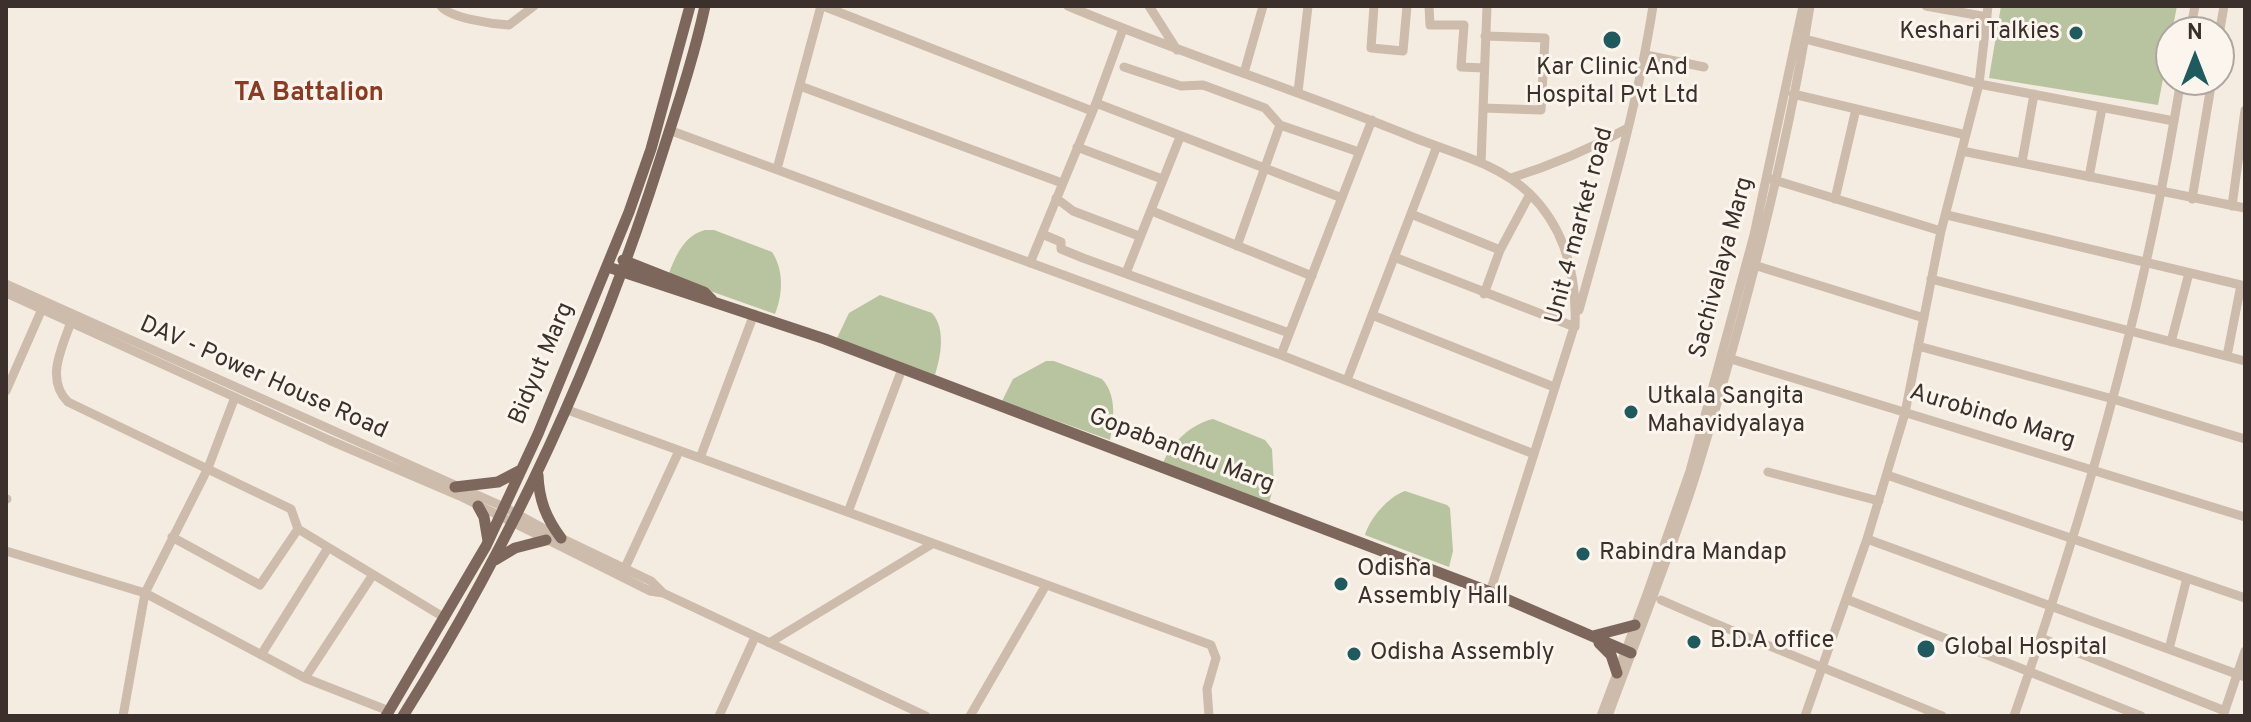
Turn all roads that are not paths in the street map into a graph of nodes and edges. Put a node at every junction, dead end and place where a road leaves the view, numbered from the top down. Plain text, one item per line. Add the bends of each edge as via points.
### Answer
1 (441, 6) edge
2 (534, 6) edge
3 (690, 6) edge
4 (705, 6) edge
5 (822, 6) edge
6 (1068, 6) edge
7 (1149, 6) edge
8 (1263, 6) edge
9 (1308, 6) edge
10 (1374, 6) edge
11 (1407, 6) edge
12 (1429, 6) edge
13 (1487, 6) edge
14 (1653, 6) edge
15 (1803, 6) edge
16 (1810, 6) edge
17 (1926, 6) edge
18 (1988, 11) edge
19 (685, 25) junction
20 (700, 29) junction
21 (1123, 29) junction
22 (1485, 36) junction
23 (1805, 39) junction
24 (1177, 50) junction
25 (1646, 55) junction
26 (1124, 67) dead end
27 (1704, 67) dead end
28 (1484, 68) junction
29 (1244, 73) junction
30 (1979, 84) junction
31 (800, 86) junction
32 (1298, 92) junction
33 (1793, 94) junction
34 (2034, 94) junction
35 (2178, 96) edge
36 (2209, 96) edge
37 (1094, 107) junction
38 (1483, 108) junction
39 (2102, 108) junction
40 (1856, 109) junction
41 (2245, 110) edge
42 (1372, 120) junction
43 (2174, 121) junction
44 (1280, 125) junction
45 (1628, 128) junction
46 (669, 130) junction
47 (1966, 135) junction
48 (1180, 137) junction
49 (1437, 146) junction
50 (1077, 147) junction
51 (1962, 151) junction
52 (1359, 152) junction
53 (2022, 162) junction
54 (1481, 163) junction
55 (1266, 167) junction
56 (777, 169) junction
57 (2089, 177) junction
58 (1511, 178) junction
59 (1162, 179) junction
60 (1772, 180) junction
61 (1062, 183) junction
62 (2162, 193) junction
63 (1530, 194) junction
64 (1056, 198) junction
65 (1342, 198) junction
66 (1835, 199) junction
67 (2192, 199) junction
68 (2232, 206) junction
69 (2245, 208) edge
70 (1152, 211) junction
71 (1411, 214) junction
72 (1947, 215) junction
73 (1941, 231) junction
74 (1042, 234) junction
75 (1139, 236) junction
76 (1237, 246) junction
77 (1500, 250) junction
78 (1394, 257) junction
79 (610, 261) junction
80 (1030, 263) junction
81 (2147, 263) junction
82 (1754, 265) junction
83 (624, 266) junction
84 (1126, 273) junction
85 (2189, 273) junction
86 (1312, 276) junction
87 (1931, 279) junction
88 (6, 284) edge
89 (2243, 285) edge
90 (6, 293) edge
91 (1484, 294) junction
92 (42, 309) junction
93 (754, 314) junction
94 (1372, 315) junction
95 (1924, 318) junction
96 (71, 322) junction
97 (1575, 327) junction
98 (2131, 331) junction
99 (1289, 333) junction
100 (2171, 342) junction
101 (1918, 346) junction
102 (1281, 355) junction
103 (2227, 356) junction
104 (1728, 358) junction
105 (2245, 361) edge
106 (902, 369) junction
107 (1347, 380) junction
108 (1554, 387) junction
109 (6, 391) edge
110 (235, 397) junction
111 (2113, 399) junction
112 (565, 409) junction
113 (1905, 413) junction
114 (2245, 439) edge
115 (679, 451) junction
116 (1534, 454) junction
117 (700, 458) junction
118 (208, 468) junction
119 (521, 470) junction
120 (537, 470) junction
121 (2093, 470) junction
122 (1768, 472) dead end
123 (1887, 475) junction
124 (455, 487) junction
125 (1879, 501) junction
126 (478, 506) junction
127 (502, 511) junction
128 (848, 512) junction
129 (2245, 517) edge
130 (515, 518) junction
131 (298, 529) junction
132 (172, 537) junction
133 (561, 538) junction
134 (2074, 538) junction
135 (1867, 539) junction
136 (546, 540) junction
137 (488, 541) junction
138 (932, 544) junction
139 (328, 548) junction
140 (6, 551) edge
141 (493, 562) junction
142 (620, 572) junction
143 (372, 576) junction
144 (2187, 578) junction
145 (1046, 585) junction
146 (1490, 592) junction
147 (145, 593) junction
148 (2245, 598) edge
149 (1846, 599) junction
150 (1661, 600) dead end
151 (2051, 605) junction
152 (445, 618) junction
153 (1635, 625) junction
154 (1593, 636) junction
155 (755, 637) junction
156 (2041, 638) junction
157 (769, 643) junction
158 (2169, 649) junction
159 (2245, 651) edge
160 (1628, 652) junction
161 (261, 655) junction
162 (1823, 667) junction
163 (2030, 670) junction
164 (1617, 673) junction
165 (2241, 676) edge
166 (305, 678) junction
167 (387, 714) edge
168 (2224, 714) edge
169 (123, 716) edge
170 (403, 716) edge
171 (719, 716) edge
172 (926, 716) edge
173 (970, 716) edge
174 (1209, 716) edge
175 (1601, 716) edge
176 (1608, 716) edge
177 (1805, 716) edge
178 (1942, 716) edge
179 (2014, 716) edge
180 (2141, 716) edge

1 - 2 street via 445,12 509,25
3 - 19 main road, Bidyut Marg
4 - 20 main road, Bidyut Marg
5 - 31 street
5 - 37 street
6 - 21 street
7 - 24 street
8 - 29 street
9 - 32 street
10 - 11 street via 1371,48 1403,51
12 - 28 street via 1430,25 1464,25 1461,67
13 - 22 street
14 - 25 street, Unit 4 market road
15 - 60 street, Sachivalaya Marg
16 - 23 street, Sachivalaya Marg
17 - 18 street
18 - 30 street
19 - 20 main road
19 - 79 main road, Bidyut Marg via 651,149
20 - 46 main road, Bidyut Marg
21 - 24 street
21 - 37 street
22 - 28 street
22 - 38 street via 1545,38 1541,110
23 - 30 street
23 - 33 street, Sachivalaya Marg
24 - 29 street
25 - 27 street
25 - 45 street, Unit 4 market road
26 - 44 street via 1181,86 1203,85 1265,108
28 - 38 street
29 - 32 street
30 - 34 street
30 - 47 street
31 - 56 street
31 - 61 street
32 - 42 street
33 - 40 street
33 - 60 street, Sachivalaya Marg
34 - 39 street
34 - 53 street
35 - 43 street
36 - 67 street
37 - 48 street
37 - 50 street
38 - 54 street
39 - 43 street
39 - 57 street
40 - 47 street
40 - 66 street
41 - 68 street
42 - 49 street
42 - 52 street
43 - 62 street
44 - 52 street
44 - 55 street
45 - 58 street via 1571,158
45 - 97 street, Unit 4 market road
46 - 56 street
46 - 83 main road, Bidyut Marg
47 - 51 street
48 - 55 street
48 - 59 street
49 - 54 street
49 - 71 street
50 - 59 street
50 - 61 street
51 - 53 street
51 - 72 street
52 - 65 street
53 - 57 street
54 - 58 street
55 - 65 street
55 - 76 street
56 - 80 street
57 - 62 street
58 - 63 street
59 - 70 street
60 - 66 street
60 - 82 street, Sachivalaya Marg
60 - 153 street, Sachivalaya Marg via 1690,471
61 - 64 street
62 - 67 street
62 - 81 street
63 - 77 street
63 - 97 street via 1557,232 1573,274
64 - 74 street
64 - 75 street via 1073,211
65 - 86 street
66 - 73 street
67 - 68 street
68 - 69 street
70 - 75 street
70 - 76 street
71 - 77 street
71 - 78 street
72 - 73 street
72 - 81 street
73 - 87 street
74 - 80 street
74 - 84 street via 1061,242 1061,249
75 - 84 street
76 - 86 street
77 - 91 street
78 - 91 street
78 - 94 street
79 - 83 main road, Gopabandhu Marg
79 - 119 main road, Bidyut Marg
80 - 102 street
81 - 85 street
81 - 98 street
82 - 95 street
82 - 104 street, Sachivalaya Marg
83 - 93 main road, Gopabandhu Marg via 700,299
83 - 112 main road, Bidyut Marg
84 - 99 street
85 - 89 street
85 - 100 street
86 - 99 street
87 - 95 street
87 - 98 street
88 - 124 street, DAV - Power House Road
89 - 103 street
90 - 92 street, DAV - Power House Road
91 - 97 street
92 - 96 street, DAV - Power House Road
92 - 109 street
93 - 106 main road, Gopabandhu Marg
93 - 117 street
94 - 107 street
94 - 108 street
95 - 101 street
96 - 110 street, DAV - Power House Road
96 - 118 street via 58,361 60,394
97 - 108 street, Unit 4 market road
98 - 100 street
98 - 111 street
99 - 102 street
100 - 103 street
101 - 111 street
101 - 113 street
102 - 107 street
103 - 105 street
104 - 113 street, Aurobindo Marg
104 - 160 street, Sachivalaya Marg via 1654,597
106 - 128 street
106 - 146 main road, Gopabandhu Marg
107 - 116 street
108 - 116 street, Unit 4 market road
110 - 118 street
110 - 126 street, DAV - Power House Road
111 - 114 street
111 - 121 street
112 - 115 street
112 - 120 main road, Bidyut Marg
113 - 121 street, Aurobindo Marg
113 - 123 street
115 - 117 street
115 - 142 street
116 - 146 street, Unit 4 market road
117 - 128 street
118 - 131 street via 291,509
118 - 132 street
119 - 124 main road via 498,482
119 - 127 main road, Bidyut Marg
120 - 130 main road, Bidyut Marg
120 - 133 main road via 541,501
121 - 129 street, Aurobindo Marg
121 - 134 street
122 - 125 street
123 - 125 street
123 - 134 street
124 - 127 street, DAV - Power House Road
125 - 135 street
126 - 127 street, DAV - Power House Road
126 - 137 main road
127 - 130 street
127 - 137 main road, Bidyut Marg
128 - 138 street
130 - 133 street
130 - 136 street
130 - 141 main road, Bidyut Marg
131 - 132 street via 260,585
131 - 139 street
132 - 147 street
133 - 142 street
134 - 144 street
134 - 151 street
135 - 149 street
135 - 151 street
136 - 141 main road via 515,548
136 - 142 street
137 - 152 main road, Bidyut Marg
138 - 145 street
138 - 157 street
139 - 143 street
139 - 161 street
140 - 147 street
141 - 170 main road, Bidyut Marg
142 - 155 street via 651,581 663,593
143 - 152 street
143 - 166 street
144 - 148 street
144 - 158 street
145 - 173 street
145 - 174 street via 1211,645 1216,658 1207,689
146 - 154 main road, Gopabandhu Marg
147 - 161 street
147 - 169 street
149 - 162 street
149 - 163 street
150 - 162 street
151 - 156 street
151 - 158 street
152 - 167 main road, Bidyut Marg
153 - 154 main road
153 - 160 street, Sachivalaya Marg
154 - 160 main road, Gopabandhu Marg
154 - 164 main road via 1611,655
155 - 157 street
155 - 171 street
156 - 163 street
156 - 168 street
157 - 172 street
158 - 165 street
159 - 165 street
160 - 164 street, Sachivalaya Marg
160 - 176 street, Sachivalaya Marg
161 - 166 street
162 - 177 street
162 - 178 street
163 - 179 street
163 - 180 street
164 - 175 street, Sachivalaya Marg
165 - 168 street
166 - 167 street

